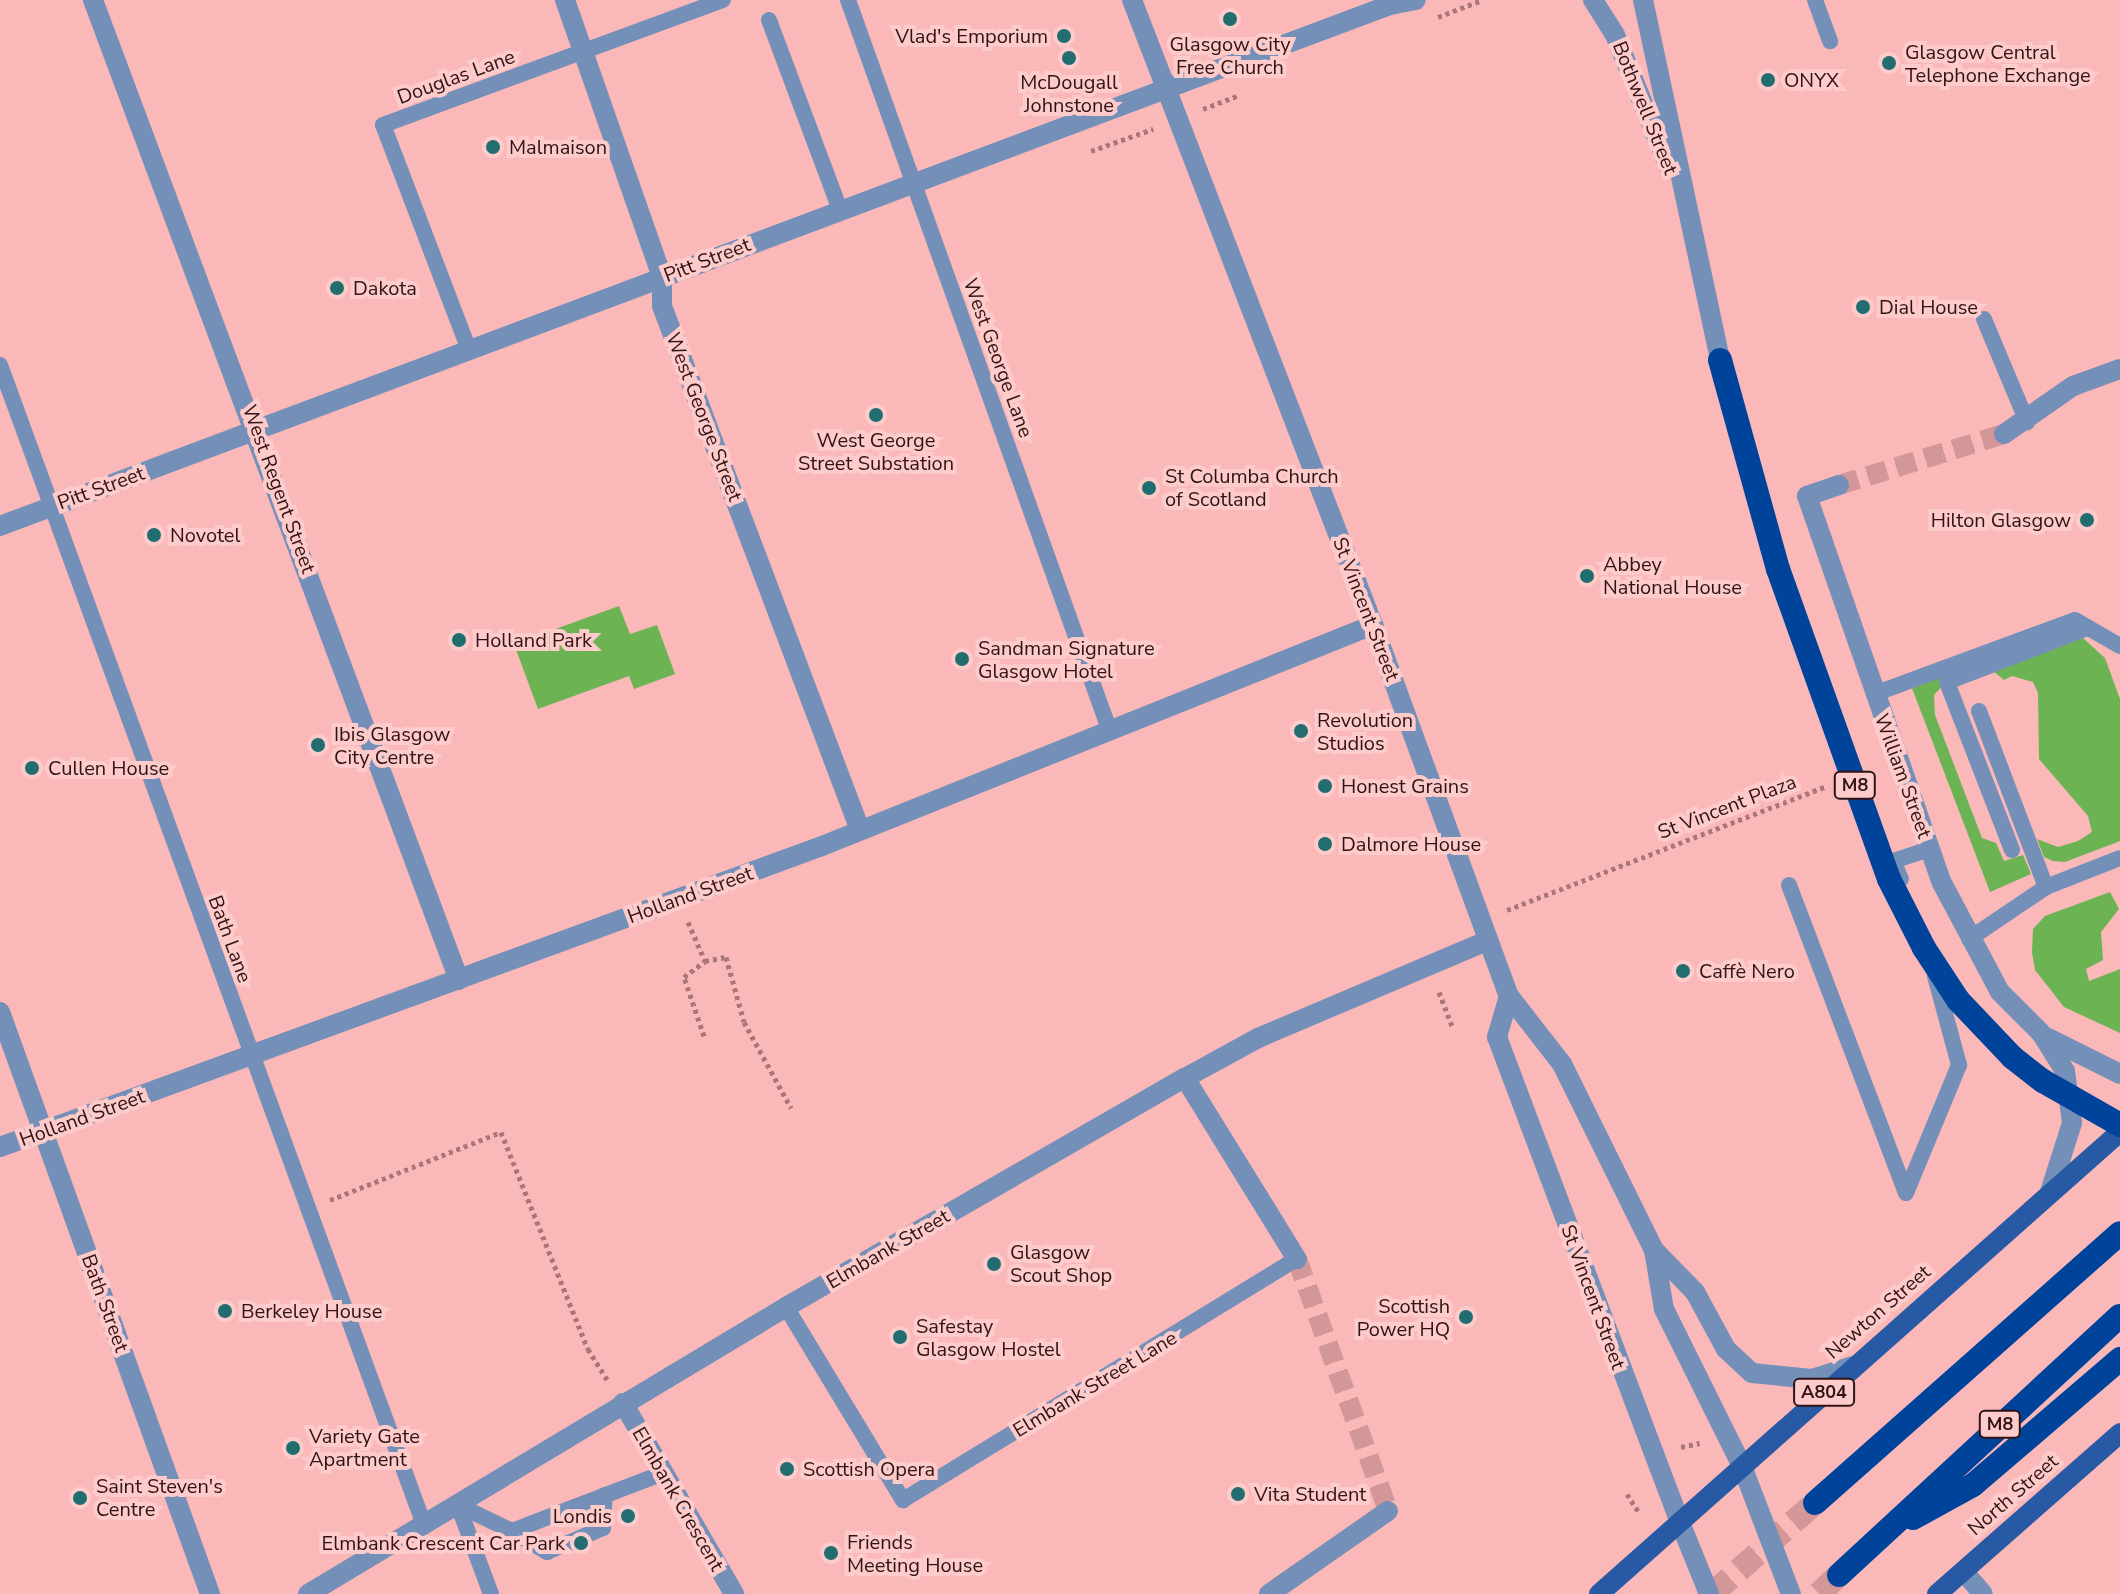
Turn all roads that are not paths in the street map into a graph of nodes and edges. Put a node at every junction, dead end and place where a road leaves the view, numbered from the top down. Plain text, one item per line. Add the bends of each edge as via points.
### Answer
1 (93, 0) edge
2 (565, 0) edge
3 (723, 0) edge
4 (848, 0) edge
5 (1132, 0) edge
6 (1416, 0) edge
7 (1593, 0) edge
8 (1643, 0) edge
9 (1815, 0) edge
10 (1389, 2) edge
11 (769, 20) dead end
12 (1830, 41) dead end
13 (584, 52) junction
14 (1167, 92) junction
15 (915, 182) junction
16 (840, 210) junction
17 (1690, 219) junction
18 (662, 277) junction
19 (1984, 319) dead end
20 (469, 350) junction
21 (1720, 360) joint
22 (0, 365) edge
23 (2120, 369) edge
24 (2027, 422) junction
25 (257, 429) junction
26 (2004, 434) tunnel mouth
27 (1839, 485) tunnel mouth
28 (52, 506) junction
29 (0, 526) edge
30 (1373, 625) junction
31 (2088, 628) junction
32 (2120, 646) edge
33 (1874, 694) junction
34 (1979, 711) dead end
35 (1109, 729) junction
36 (860, 830) junction
37 (1930, 849) junction
38 (2012, 850) dead end
39 (2120, 858) edge
40 (1789, 885) dead end
41 (2046, 887) junction
42 (1969, 939) junction
43 (1487, 941) junction
44 (459, 980) junction
45 (1509, 996) junction
46 (0, 1012) edge
47 (2041, 1033) junction
48 (252, 1057) junction
49 (2120, 1074) edge
50 (1185, 1078) junction
51 (2120, 1125) edge
52 (43, 1132) junction
53 (2120, 1132) edge
54 (0, 1147) edge
55 (2050, 1192) junction
56 (2120, 1233) edge
57 (1654, 1250) junction
58 (1297, 1259) joint
59 (786, 1307) junction
60 (2120, 1316) edge
61 (2120, 1359) edge
62 (1853, 1366) junction
63 (623, 1403) junction
64 (2120, 1433) edge
65 (1742, 1466) junction
66 (663, 1473) junction
67 (605, 1495) junction
68 (1815, 1503) tunnel mouth
69 (458, 1505) junction
70 (1388, 1511) dead end
71 (1679, 1520) junction
72 (424, 1525) junction
73 (512, 1531) junction
74 (1883, 1535) junction
75 (1963, 1571) junction
76 (1839, 1575) tunnel mouth
77 (210, 1594) edge
78 (308, 1594) edge
79 (491, 1594) edge
80 (734, 1594) edge
81 (1269, 1594) edge
82 (1599, 1594) edge
83 (1709, 1594) edge
84 (1791, 1594) edge
85 (1937, 1594) edge
86 (1983, 1594) edge

1 - 25 street, West Regent Street
2 - 13 street, West George Street
3 - 13 lane, Douglas Lane
4 - 15 lane, West George Lane
5 - 14 street, St Vincent Street
6 - 10 street, Pitt Street
7 - 17 street, Bothwell Street via 1615,35
8 - 17 street, Bothwell Street
9 - 12 lane
10 - 14 street, Pitt Street
11 - 16 lane
13 - 18 street, West George Street
13 - 20 lane, Douglas Lane via 383,125
14 - 15 street, Pitt Street
14 - 30 street, St Vincent Street
15 - 16 street, Pitt Street
15 - 35 lane, West George Lane
16 - 18 street, Pitt Street
17 - 21 street, Bothwell Street
18 - 20 street, Pitt Street
18 - 36 street, West George Street via 662,306
19 - 24 lane
20 - 25 street, Pitt Street
21 - 51 highway, M8 via 1778,569 1889,879 1924,948 1958,1000 2012,1057 2074,1101
22 - 28 lane, Bath Lane
23 - 24 street via 2073,386
24 - 26 street
25 - 28 street, Pitt Street
25 - 44 street, West Regent Street
27 - 33 street, William Street via 1807,496
28 - 29 street, Pitt Street
28 - 48 lane, Bath Lane
30 - 35 street, Holland Street
30 - 43 street, St Vincent Street
31 - 32 lane
31 - 33 lane via 2075,620
31 - 38 lane via 1947,682
33 - 37 street, William Street
34 - 41 lane
35 - 36 street, Holland Street
36 - 44 street, Holland Street
37 - 40 lane via 1893,861 1922,928 1959,1065 1906,1193
37 - 42 street, William Street
39 - 41 lane
41 - 42 lane
42 - 47 street, William Street via 2000,992
43 - 45 street, St Vincent Street
43 - 50 street, Elmbank Street via 1258,1038
44 - 48 street, Holland Street
45 - 57 street, St Vincent Street via 1562,1064
45 - 71 street, St Vincent Street via 1497,1037
46 - 52 street, Bath Street
47 - 49 street, William Street
47 - 55 street, William Street via 2065,1071 2072,1123
48 - 52 street, Holland Street
48 - 72 lane, Bath Lane
50 - 58 street, Elmbank Street Lane
50 - 59 street, Elmbank Street
52 - 54 street, Holland Street
52 - 77 street, Bath Street
53 - 55 main road, Newton Street / A804
55 - 62 main road, Newton Street / A804
56 - 68 highway
57 - 62 street, St Vincent Street via 1695,1292 1726,1349 1752,1373 1812,1379
57 - 65 street, St Vincent Street via 1664,1309
58 - 59 lane, Elmbank Street Lane via 903,1500
59 - 63 street, Elmbank Street
60 - 74 highway, M8
61 - 74 highway via 1973,1485
62 - 65 main road, Newton Street / A804
63 - 66 street, Elmbank Crescent
63 - 69 street, Elmbank Street
64 - 75 main road, North Street
65 - 71 main road, Newton Street / A804
65 - 84 street, St Vincent Street
66 - 67 lane
66 - 80 street, Elmbank Crescent
67 - 73 lane
67 - 73 lane via 603,1528 547,1552
69 - 72 street, Elmbank Street
69 - 73 lane
69 - 79 lane
70 - 81 street
71 - 82 main road, Newton Street / A804
71 - 83 street, St Vincent Street
72 - 78 street, Elmbank Street
74 - 76 highway, M8
75 - 85 main road, North Street
75 - 86 street

